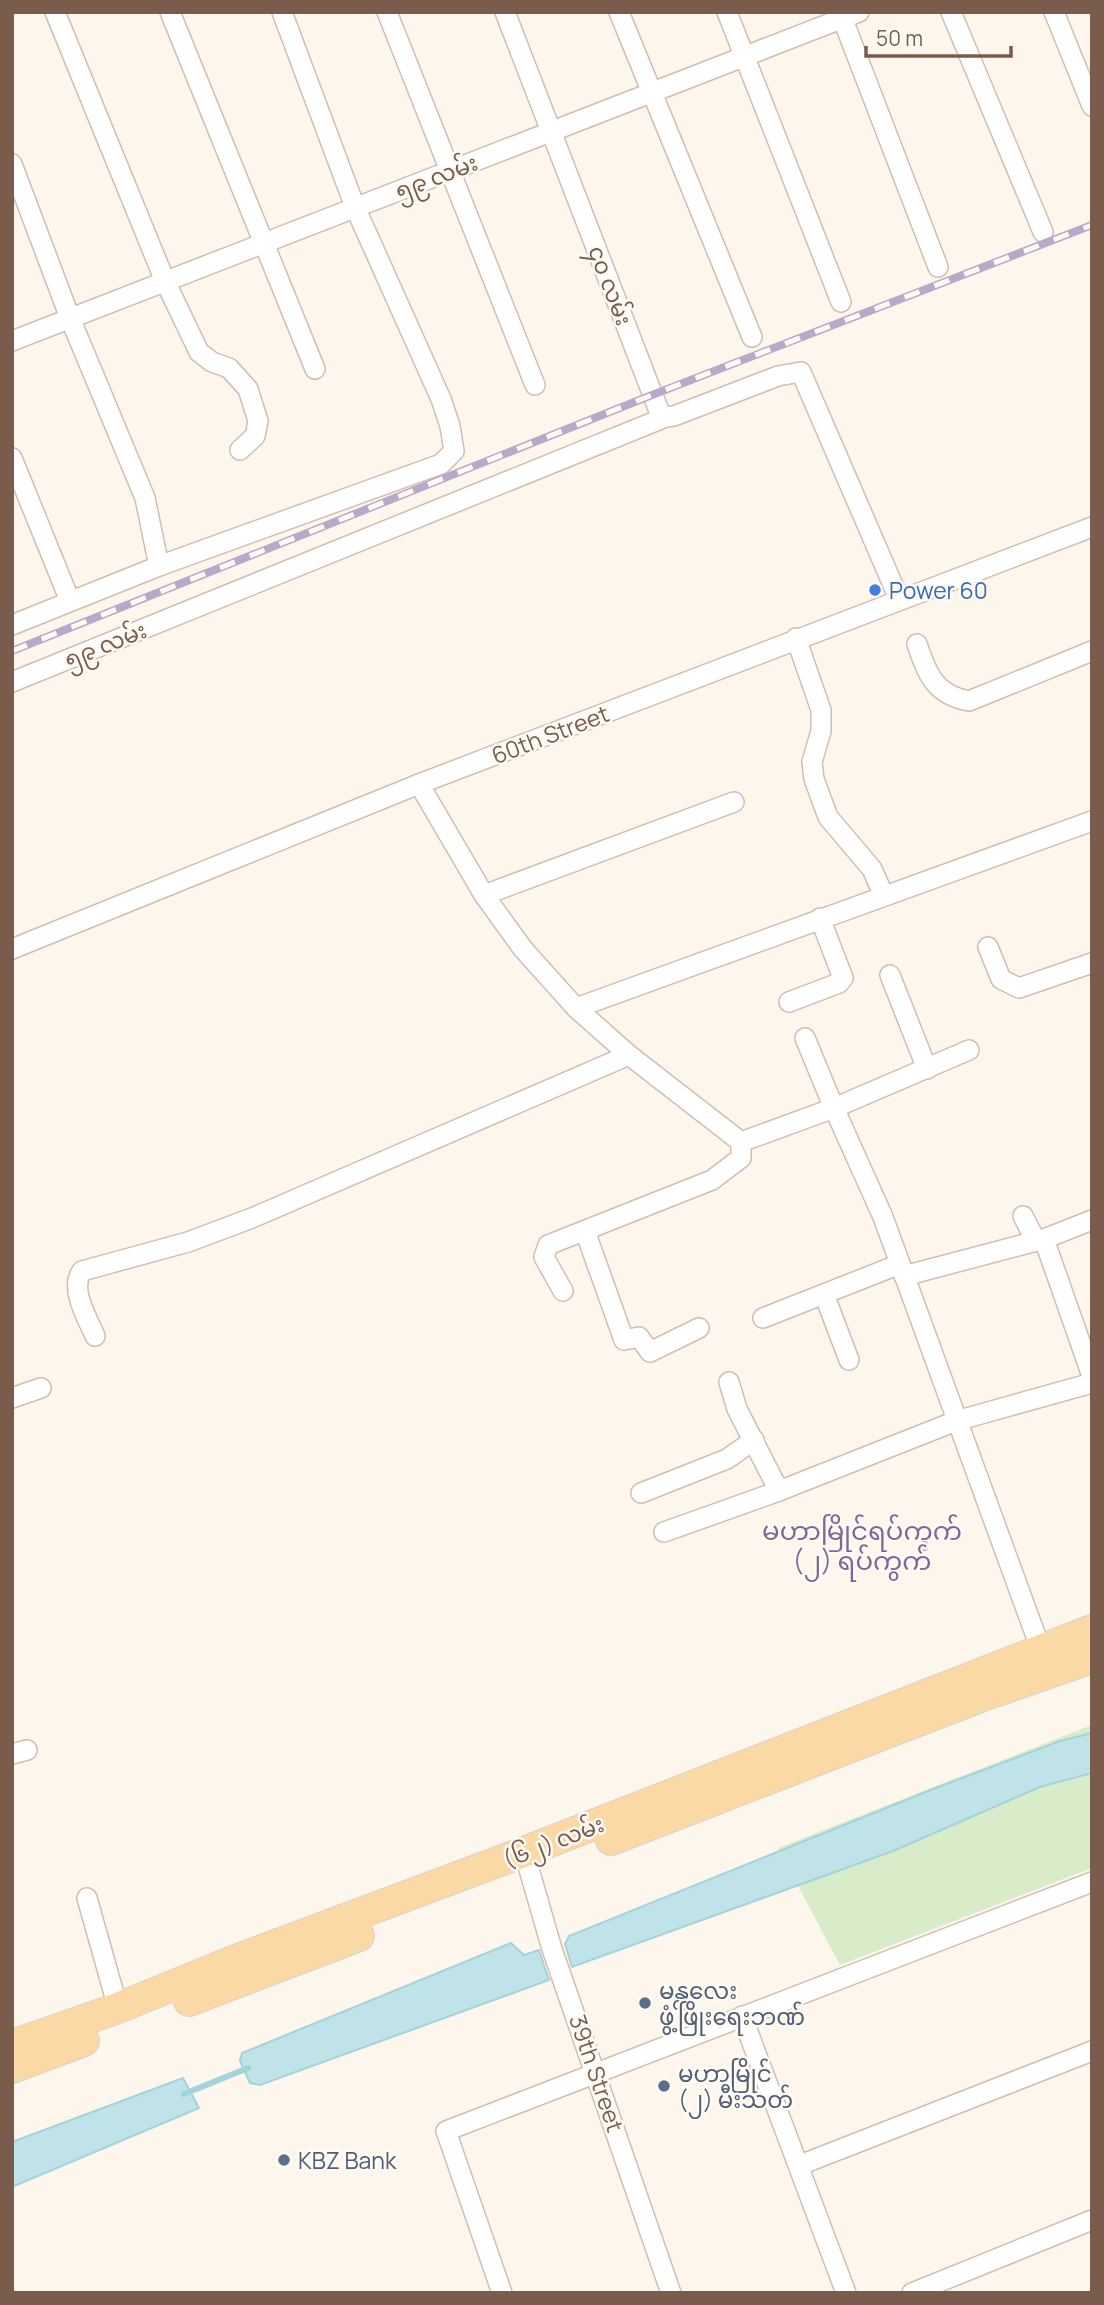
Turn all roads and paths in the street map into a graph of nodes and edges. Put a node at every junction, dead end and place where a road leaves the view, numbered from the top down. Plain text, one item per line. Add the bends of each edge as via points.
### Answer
1 (55, 12) edge
2 (170, 12) edge
3 (282, 12) edge
4 (387, 12) edge
5 (505, 12) edge
6 (619, 12) edge
7 (727, 12) edge
8 (951, 12) edge
9 (1054, 12) edge
10 (847, 14) edge
11 (744, 56) junction
12 (650, 93) junction
13 (1092, 106) edge
14 (551, 131) junction
15 (12, 164) edge
16 (449, 171) junction
17 (355, 207) junction
18 (1043, 232) dead end
19 (263, 243) junction
20 (938, 267) dead end
21 (165, 281) junction
22 (841, 302) dead end
23 (70, 318) junction
24 (752, 337) dead end
25 (12, 341) edge
26 (315, 369) dead end
27 (535, 385) dead end
28 (666, 417) junction
29 (240, 450) dead end
30 (12, 458) edge
31 (1092, 527) edge
32 (159, 566) junction
33 (899, 599) junction
34 (70, 601) junction
35 (12, 625) edge
36 (796, 638) junction
37 (917, 645) dead end
38 (1092, 651) edge
39 (12, 682) edge
40 (419, 784) junction
41 (734, 802) dead end
42 (1092, 821) edge
43 (484, 895) junction
44 (884, 896) junction
45 (820, 918) junction
46 (988, 947) dead end
47 (12, 949) edge
48 (1092, 963) edge
49 (890, 975) dead end
50 (789, 1002) dead end
51 (576, 1008) junction
52 (805, 1038) dead end
53 (969, 1050) dead end
54 (629, 1055) junction
55 (927, 1069) junction
56 (834, 1108) junction
57 (741, 1142) junction
58 (1023, 1216) dead end
59 (1092, 1220) edge
60 (585, 1231) junction
61 (1040, 1240) junction
62 (902, 1270) junction
63 (563, 1291) dead end
64 (824, 1294) junction
65 (763, 1318) dead end
66 (699, 1328) dead end
67 (95, 1336) dead end
68 (849, 1360) dead end
69 (1092, 1376) edge
70 (729, 1382) dead end
71 (1092, 1383) edge
72 (41, 1388) dead end
73 (12, 1398) edge
74 (956, 1421) junction
75 (754, 1440) junction
76 (779, 1491) junction
77 (641, 1493) dead end
78 (664, 1532) dead end
79 (1091, 1640) edge
80 (1045, 1661) junction
81 (527, 1862) junction
82 (1092, 1882) edge
83 (87, 1898) dead end
84 (118, 2008) junction
85 (741, 2016) junction
86 (13, 2048) edge
87 (1092, 2051) edge
88 (597, 2073) junction
89 (800, 2165) junction
90 (1092, 2220) edge
91 (494, 2290) edge
92 (671, 2293) edge
93 (846, 2293) edge
94 (912, 2293) edge

1 - 21 street
2 - 19 street
3 - 17 street
4 - 16 street
5 - 14 street, ၄၀ လမ်း
6 - 12 street
7 - 11 street
8 - 18 street
9 - 13 street
10 - 11 street, ၅၉ လမ်း
10 - 20 street
11 - 12 street, ၅၉ လမ်း
11 - 22 street
12 - 14 street, ၅၉ လမ်း
12 - 24 street
14 - 16 street, ၅၉ လမ်း
14 - 28 street, ၄၀ လမ်း via 652,395
15 - 23 street
16 - 17 street, ၅၉ လမ်း
16 - 27 street
17 - 19 street, ၅၉ လမ်း
17 - 32 street via 440,398 454,450 441,464
19 - 21 street, ၅၉ လမ်း
19 - 26 street
21 - 23 street, ၅၉ လမ်း
21 - 29 street via 199,352 229,368 248,389 258,421 255,436
23 - 25 street, ၅၉ လမ်း
23 - 32 street via 145,498
28 - 33 street via 789,372 804,374
28 - 39 street, ၅၉ လမ်း
30 - 34 street
31 - 33 street, 60th Street
32 - 34 street
33 - 36 street, 60th Street
34 - 35 street
36 - 40 street, 60th Street
36 - 44 street via 821,710 821,731 812,762 814,779 828,817 872,869
37 - 38 street via 933,684 948,695 969,701
40 - 43 street
40 - 47 street, 60th Street
41 - 43 street
42 - 44 street
43 - 51 street via 523,949
44 - 45 street
45 - 50 street via 844,978
45 - 51 street
46 - 48 street via 1001,979 1019,988
49 - 55 street
51 - 54 street
52 - 56 street
53 - 55 street
54 - 57 street
54 - 67 street via 252,1218 188,1242 82,1271 77,1284
55 - 56 street
56 - 57 street
56 - 62 street
57 - 60 street via 741,1158 725,1173
58 - 61 street
59 - 61 street
60 - 63 street via 545,1248 544,1257
60 - 66 street via 624,1340 639,1338 650,1352
61 - 62 street
61 - 69 street
62 - 64 street
62 - 74 street
64 - 65 street
64 - 68 street
70 - 75 street
71 - 74 street
72 - 73 street
74 - 76 street
74 - 80 street
75 - 76 street
75 - 77 street via 727,1459
76 - 78 street
79 - 80 main road, (၆၂) လမ်း
80 - 81 main road, (၆၂) လမ်း
81 - 84 main road, (၆၂) လမ်း via 233,1961
81 - 86 main road, (၆၂) လမ်း
81 - 88 street, 39th Street via 552,1949
82 - 85 street
83 - 84 street
84 - 86 main road, (၆၂) လမ်း
85 - 88 street
85 - 89 street
87 - 89 street
88 - 91 street via 446,2130
88 - 92 street, 39th Street
89 - 93 street
90 - 94 street

